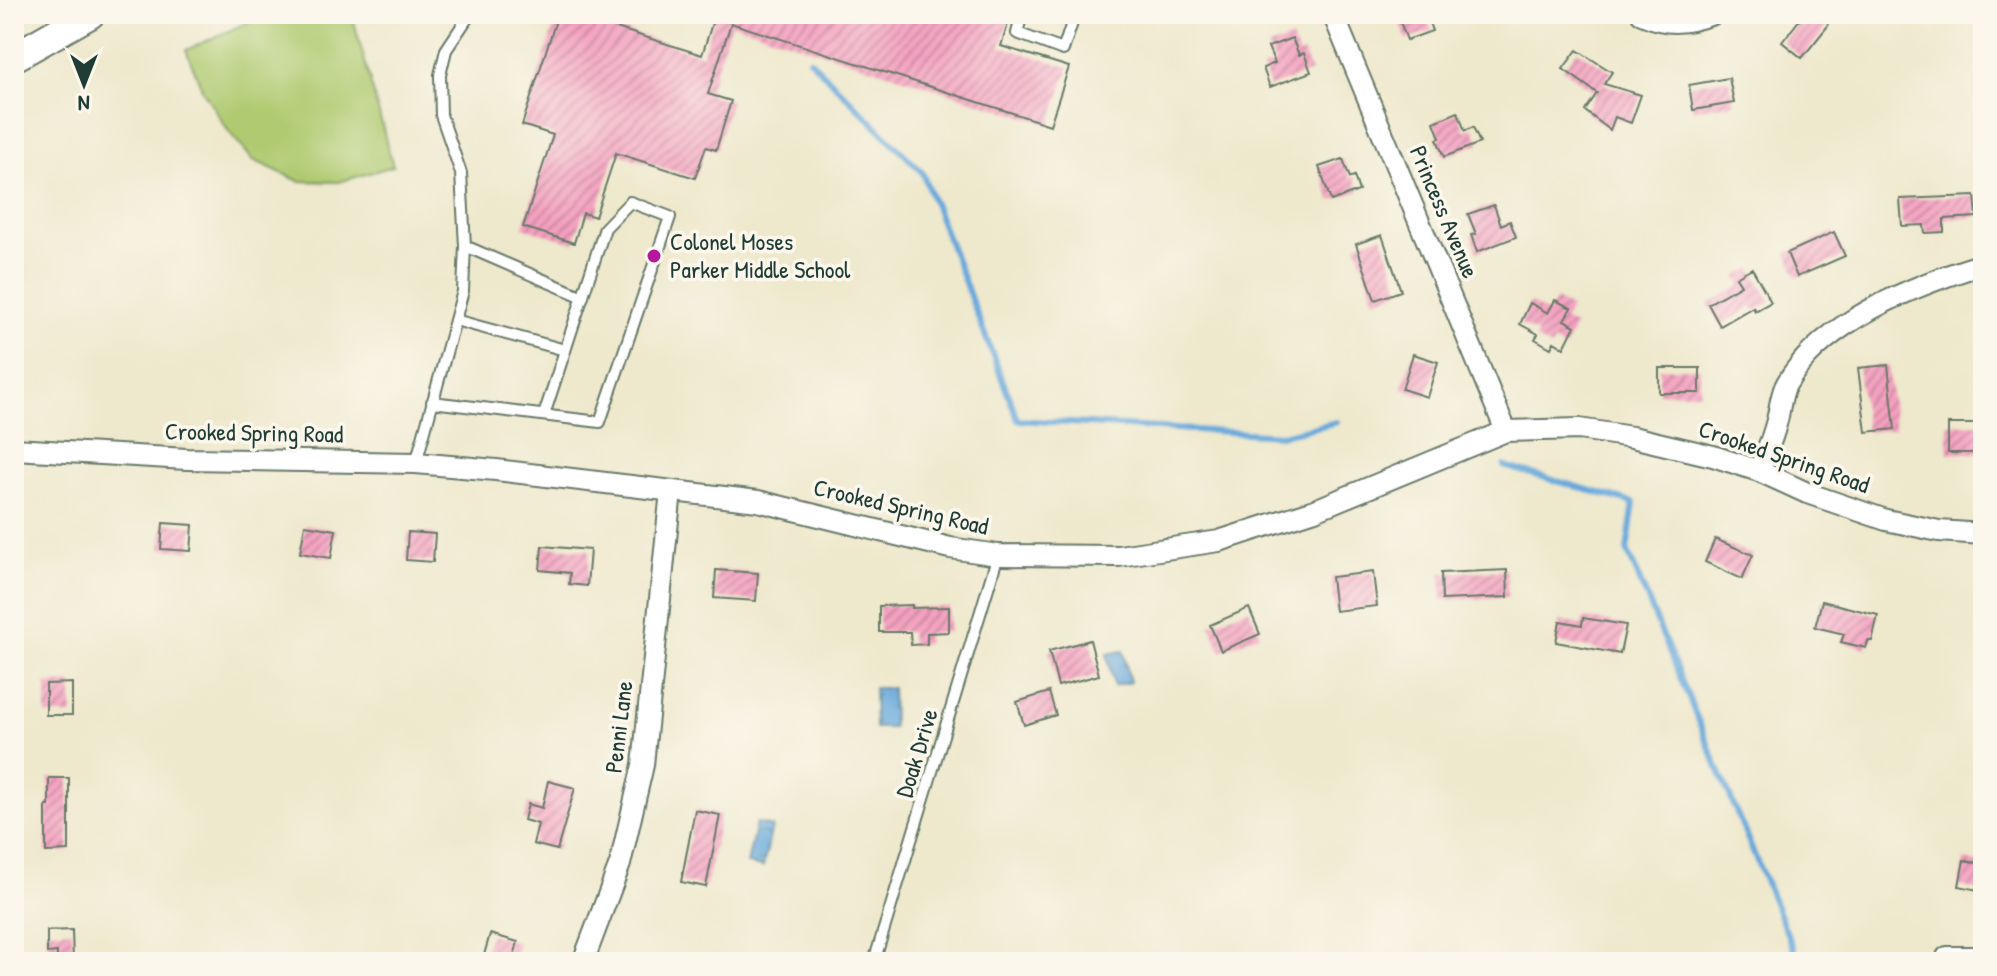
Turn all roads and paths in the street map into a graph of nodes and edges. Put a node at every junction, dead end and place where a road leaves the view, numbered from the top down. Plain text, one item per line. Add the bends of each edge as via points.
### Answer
1 (90, 14) edge
2 (470, 14) edge
3 (1022, 14) edge
4 (1075, 14) edge
5 (1333, 14) edge
6 (1642, 14) edge
7 (1713, 14) edge
8 (14, 57) edge
9 (465, 246) junction
10 (1983, 264) edge
11 (583, 297) junction
12 (455, 320) junction
13 (565, 350) junction
14 (432, 402) junction
15 (544, 415) junction
16 (1506, 431) junction
17 (14, 449) edge
18 (416, 463) junction
19 (1759, 471) junction
20 (671, 491) junction
21 (1983, 534) edge
22 (998, 555) junction
23 (1947, 957) dead end
24 (1983, 957) edge
25 (583, 962) edge
26 (874, 962) edge

1 - 8 main road
2 - 9 lane via 446,50 440,75 441,115 461,173
3 - 4 lane via 1017,33 1063,50
5 - 16 street, Princess Avenue
6 - 7 street via 1657,21 1688,22
9 - 11 lane
9 - 12 lane via 463,291
10 - 19 street via 1870,310 1814,347 1785,385
11 - 13 lane
11 - 15 lane via 605,228 630,202 670,217 600,422
12 - 13 lane
12 - 14 lane
13 - 15 lane
14 - 15 lane
14 - 18 lane
16 - 19 street, Crooked Spring Road via 1579,429 1632,437
16 - 22 street, Crooked Spring Road via 1315,510 1219,541 1119,556
17 - 18 street, Crooked Spring Road
18 - 20 street, Crooked Spring Road
19 - 21 street, Crooked Spring Road via 1886,520
20 - 22 street, Crooked Spring Road via 758,501
20 - 25 street, Penni Lane via 643,765 620,864
22 - 26 lane, Doak Drive
23 - 24 street

